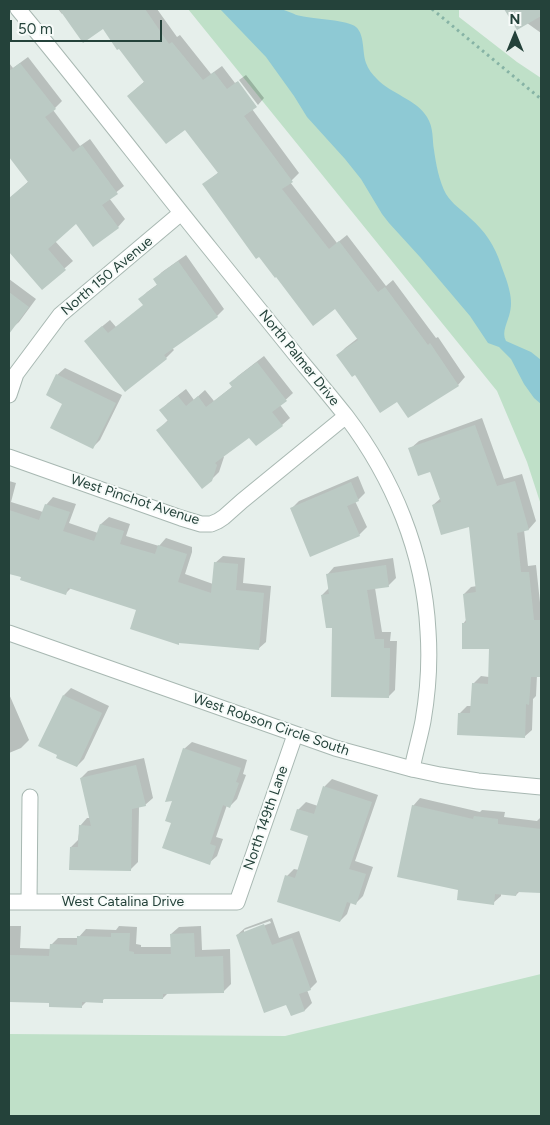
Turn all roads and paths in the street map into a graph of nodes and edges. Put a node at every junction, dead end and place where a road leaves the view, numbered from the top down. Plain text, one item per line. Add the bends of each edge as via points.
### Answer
1 (18, 9) edge
2 (432, 9) edge
3 (541, 99) edge
4 (181, 213) junction
5 (9, 395) edge
6 (346, 416) junction
7 (9, 457) edge
8 (9, 633) edge
9 (295, 735) junction
10 (412, 769) junction
11 (541, 787) edge
12 (30, 797) dead end
13 (9, 902) edge
14 (29, 902) junction
15 (237, 902) joint

1 - 4 street, North Palmer Drive
2 - 3 path
4 - 5 street, North 150 Avenue via 60,315 16,374
4 - 6 street, North Palmer Drive
6 - 7 street, West Pinchot Avenue via 224,517 211,524 191,521
6 - 10 street, North Palmer Drive via 394,495 406,522 422,579 429,632 428,667 423,720
8 - 9 street, West Robson Circle South
9 - 10 street, West Robson Circle South
9 - 15 street, North 149th Lane
10 - 11 street, West Robson Circle South via 478,781
12 - 14 street
13 - 14 street, West Catalina Drive
14 - 15 street, West Catalina Drive

